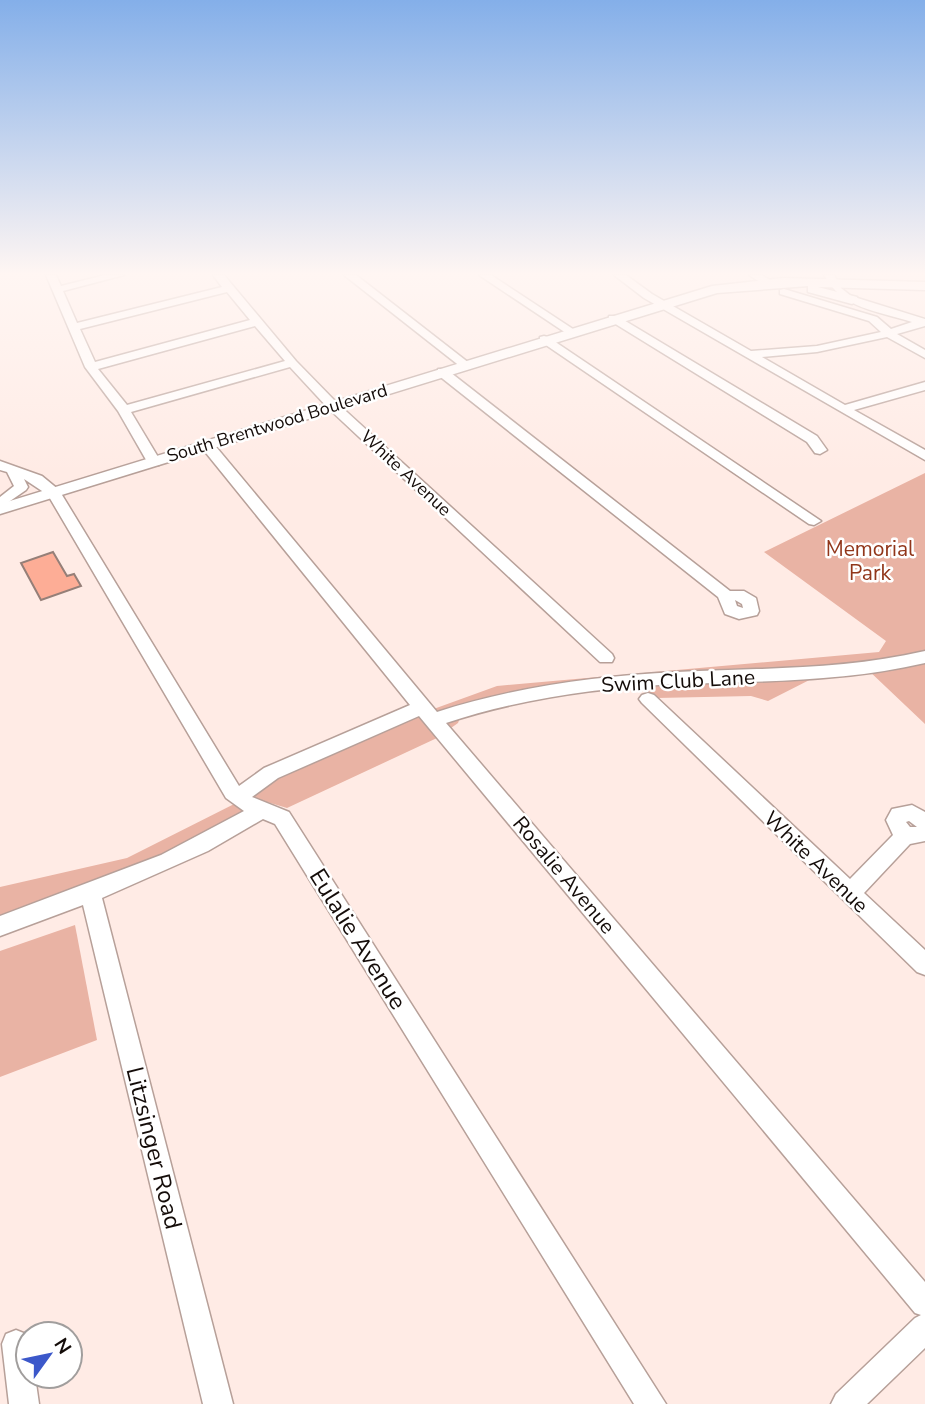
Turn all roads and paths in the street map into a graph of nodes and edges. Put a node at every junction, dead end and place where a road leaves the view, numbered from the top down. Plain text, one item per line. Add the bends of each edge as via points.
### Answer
1 (544, 340) edge
2 (80, 341) edge
3 (188, 341) edge
4 (275, 341) edge
5 (433, 341) edge
6 (542, 341) edge
7 (649, 341) edge
8 (727, 341) edge
9 (854, 341) edge
10 (902, 341) edge
11 (751, 354) junction
12 (776, 354) junction
13 (925, 355) edge
14 (292, 363) junction
15 (767, 364) junction
16 (465, 365) junction
17 (91, 367) junction
18 (442, 372) junction
19 (925, 386) edge
20 (332, 405) junction
21 (843, 409) junction
22 (124, 410) junction
23 (207, 445) junction
24 (820, 450) dead end
25 (925, 456) edge
26 (155, 461) junction
27 (7, 468) edge
28 (54, 492) junction
29 (0, 506) edge
30 (814, 521) dead end
31 (727, 596) dead end
32 (925, 657) edge
33 (606, 658) dead end
34 (648, 699) dead end
35 (428, 713) junction
36 (237, 797) junction
37 (263, 809) junction
38 (925, 822) edge
39 (915, 834) edge
40 (90, 893) junction
41 (849, 894) junction
42 (0, 926) edge
43 (925, 965) edge
44 (925, 1303) edge
45 (925, 1328) edge
46 (218, 1404) edge
47 (651, 1404) edge
48 (846, 1404) edge

1 - 30 street
2 - 17 street
3 - 17 street
4 - 14 street, White Avenue
5 - 16 street
6 - 16 main road, South Brentwood Boulevard
7 - 24 street via 812,439
8 - 11 street
9 - 12 street
10 - 13 street
11 - 12 street
11 - 15 street
12 - 15 street
14 - 20 street, White Avenue
14 - 22 street
15 - 21 street
16 - 18 main road, South Brentwood Boulevard
17 - 22 street
18 - 20 main road, South Brentwood Boulevard
18 - 31 street
19 - 21 street
20 - 23 main road, South Brentwood Boulevard
20 - 33 street, White Avenue
21 - 25 street
22 - 26 street
23 - 26 main road, South Brentwood Boulevard
23 - 35 street, Rosalie Avenue
26 - 28 main road, South Brentwood Boulevard
27 - 28 street via 37,479
27 - 29 street via 21,487
28 - 29 main road, South Brentwood Boulevard
28 - 36 street
32 - 35 street, Swim Club Lane via 867,669 623,682 517,695
34 - 41 street, White Avenue
35 - 36 street, Swim Club Lane via 271,773
35 - 44 street, Rosalie Avenue
36 - 37 street, Eulalie Avenue
37 - 40 street via 229,831
37 - 47 street, Eulalie Avenue via 282,818
38 - 39 street via 912,813 899,815 897,827
39 - 41 street
40 - 42 street
40 - 46 street, Litzsinger Road
41 - 43 street, White Avenue
45 - 48 street

